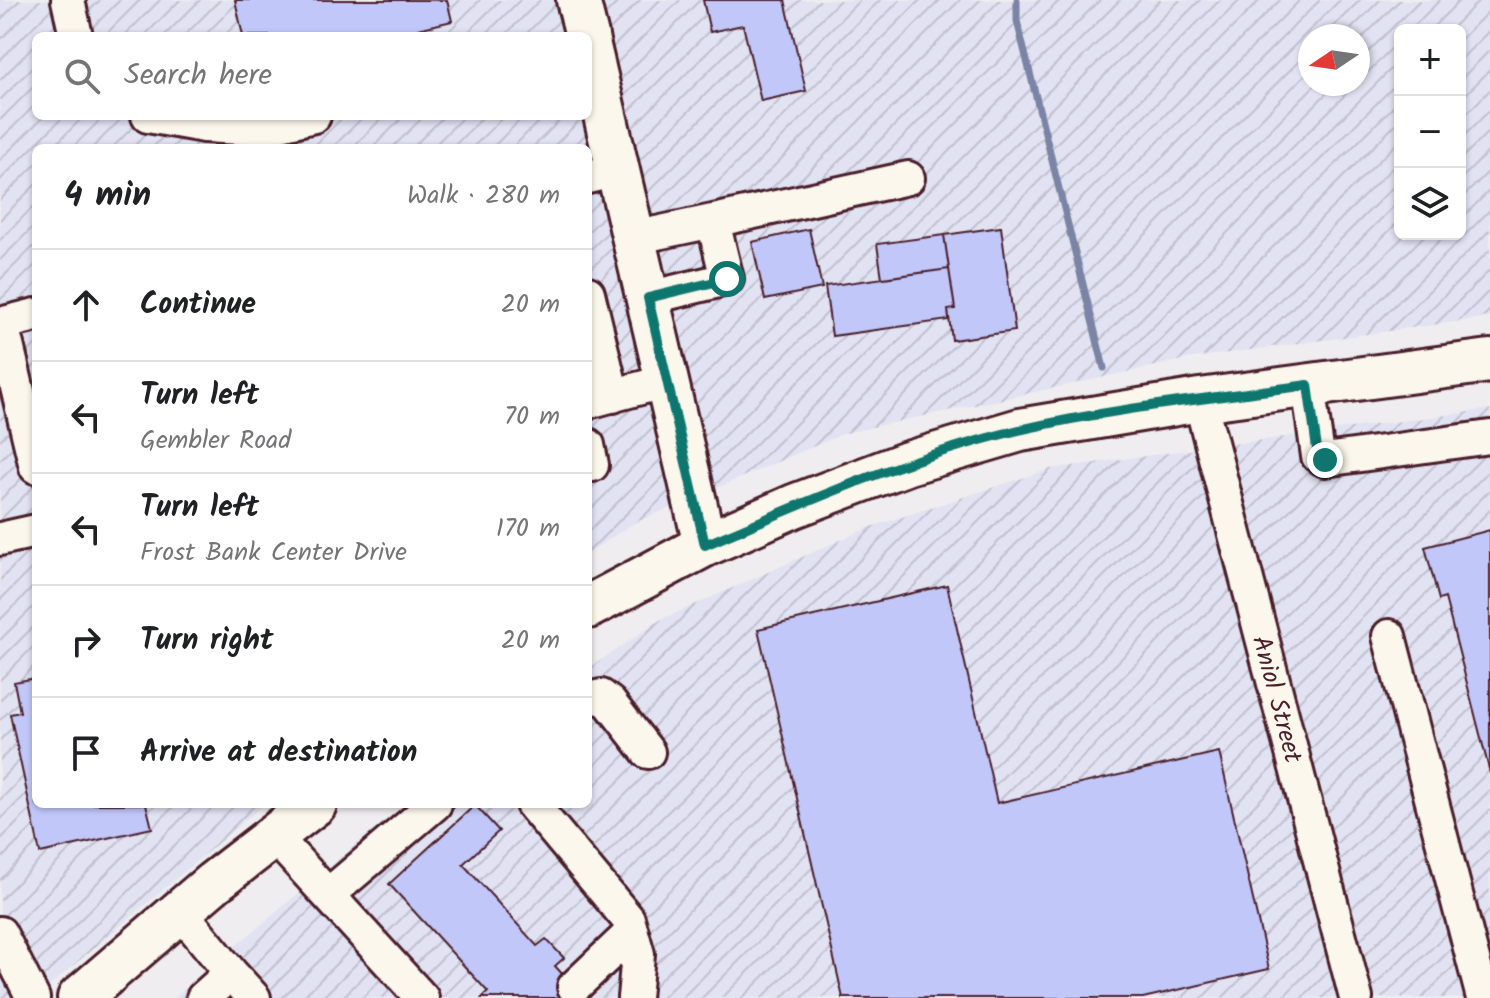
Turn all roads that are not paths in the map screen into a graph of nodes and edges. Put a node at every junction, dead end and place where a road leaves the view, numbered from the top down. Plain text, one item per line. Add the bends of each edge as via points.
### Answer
1 (68, 0) edge
2 (578, 0) edge
3 (75, 32) edge
4 (585, 32) edge
5 (592, 76) edge
6 (170, 120) edge
7 (297, 120) edge
8 (603, 173) edge
9 (908, 178) dead end
10 (713, 221) junction
11 (633, 238) junction
12 (648, 298) junction
13 (32, 316) edge
14 (1, 324) edge
15 (592, 328) edge
16 (1490, 361) edge
17 (667, 381) junction
18 (1308, 385) junction
19 (600, 399) edge
20 (1200, 400) junction
21 (12, 417) edge
22 (1490, 437) edge
23 (32, 459) edge
24 (32, 532) edge
25 (0, 539) edge
26 (705, 545) junction
27 (592, 605) edge
28 (1389, 636) dead end
29 (592, 698) edge
30 (648, 752) dead end
31 (310, 808) edge
32 (430, 808) edge
33 (535, 808) edge
34 (274, 836) junction
35 (328, 895) junction
36 (180, 911) junction
37 (632, 932) junction
38 (0, 933) edge
39 (231, 973) junction
40 (574, 987) dead end
41 (33, 998) edge
42 (79, 998) edge
43 (203, 998) edge
44 (254, 998) edge
45 (422, 998) edge
46 (634, 998) edge
47 (1356, 998) edge
48 (1483, 998) edge

1 - 3 lane
2 - 4 main road
5 - 8 main road
6 - 7 lane via 260,129
8 - 11 main road
9 - 10 lane
10 - 11 lane
10 - 12 lane via 727,279
11 - 12 main road
12 - 17 main road
13 - 14 lane
14 - 21 lane
15 - 19 lane
16 - 18 main road
17 - 19 lane
17 - 26 main road
18 - 20 main road
18 - 22 lane via 1318,456 1325,460
20 - 26 main road via 1020,430 959,447 853,483
20 - 47 lane, Aniol Street
21 - 23 lane
24 - 25 lane
26 - 27 main road
28 - 48 lane
29 - 30 lane via 601,696 610,703
31 - 34 main road
32 - 35 lane
33 - 37 lane via 628,919
34 - 35 lane
34 - 36 main road
35 - 45 lane
36 - 39 lane
36 - 42 main road
37 - 40 lane
37 - 46 lane via 638,954
38 - 41 lane
39 - 43 lane
39 - 44 lane

